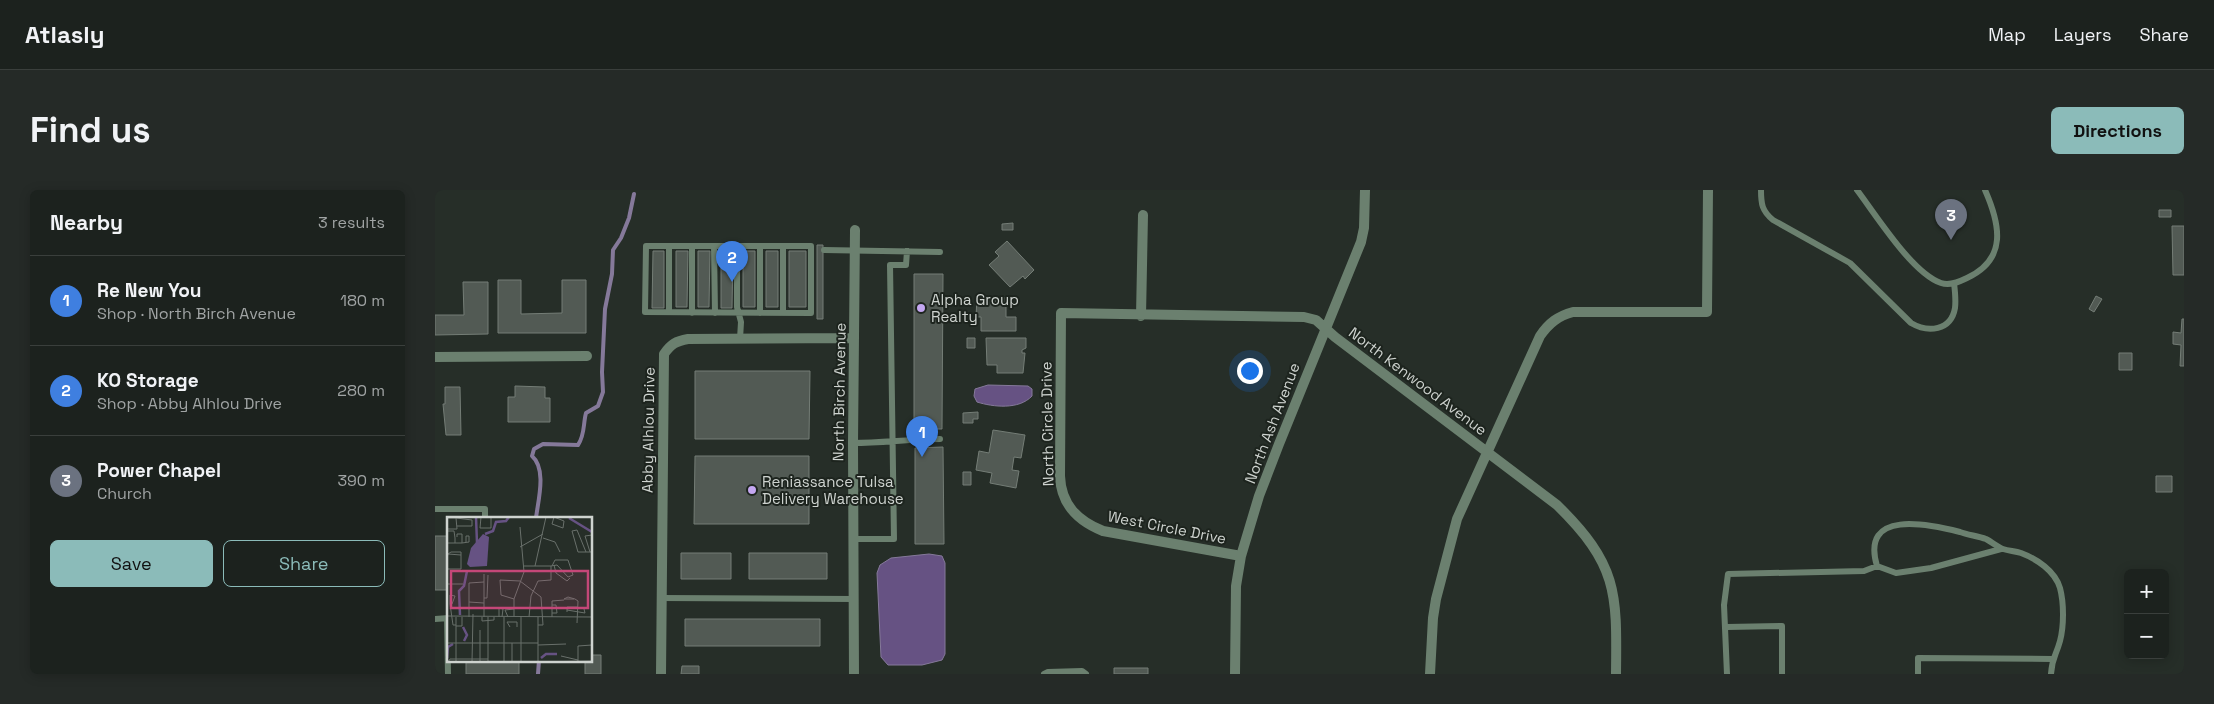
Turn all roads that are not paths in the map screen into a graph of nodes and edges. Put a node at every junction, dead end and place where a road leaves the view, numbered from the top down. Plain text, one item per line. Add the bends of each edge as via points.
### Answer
1 (1365, 190) edge
2 (1708, 190) edge
3 (1761, 190) edge
4 (1857, 190) edge
5 (1985, 190) edge
6 (1143, 215) dead end
7 (855, 230) dead end
8 (669, 246) junction
9 (692, 246) junction
10 (714, 246) junction
11 (737, 246) junction
12 (760, 246) junction
13 (783, 246) junction
14 (824, 250) dead end
15 (907, 251) junction
16 (855, 252) junction
17 (940, 252) dead end
18 (1955, 284) junction
19 (669, 312) junction
20 (692, 313) junction
21 (715, 313) junction
22 (739, 313) junction
23 (760, 313) junction
24 (783, 313) junction
25 (1061, 313) joint
26 (1141, 316) junction
27 (1326, 328) junction
28 (854, 338) junction
29 (740, 339) junction
30 (587, 356) dead end
31 (435, 357) edge
32 (940, 439) dead end
33 (893, 442) junction
34 (853, 443) junction
35 (1487, 452) junction
36 (435, 508) edge
37 (485, 517) edge
38 (1088, 525) joint
39 (853, 539) junction
40 (2001, 549) junction
41 (1241, 556) junction
42 (1877, 566) junction
43 (661, 598) junction
44 (854, 599) junction
45 (1727, 627) junction
46 (2052, 659) junction
47 (661, 674) edge
48 (854, 674) edge
49 (1044, 674) edge
50 (1086, 674) edge
51 (1235, 674) edge
52 (1430, 674) edge
53 (1616, 674) edge
54 (1727, 674) edge
55 (1782, 674) edge
56 (1918, 674) edge
57 (2051, 674) edge

1 - 27 street, North Ash Avenue via 1361,242
2 - 35 street via 1707,312 1573,312 1550,323 1540,336
3 - 18 lane via 1764,213 1850,263 1921,329 1933,330 1949,320 1955,310
4 - 18 lane via 1912,261 1942,283
5 - 18 lane via 1996,219 1996,246 1990,260 1975,274
6 - 26 street
7 - 16 street, North Birch Avenue
8 - 9 lane
8 - 19 lane
8 - 19 lane via 645,246 645,312
9 - 10 lane
9 - 20 lane
10 - 11 lane
10 - 21 lane
11 - 12 lane
11 - 22 lane
12 - 13 lane
12 - 23 lane
13 - 24 lane
13 - 24 lane via 811,246 811,313
14 - 16 lane
15 - 16 lane
15 - 17 lane
15 - 33 lane via 906,265 890,265
16 - 28 street, North Birch Avenue
19 - 20 lane
20 - 21 lane
21 - 22 lane
22 - 23 lane
22 - 29 lane
23 - 24 lane
25 - 26 street, North Kenwood Avenue
25 - 38 street, North Circle Drive via 1060,485 1068,506
26 - 27 street, North Kenwood Avenue via 1304,317 1316,320
27 - 35 street, North Kenwood Avenue
27 - 41 street, North Ash Avenue via 1259,496
28 - 29 street, Abby Alhlou Drive
28 - 34 street, North Birch Avenue
29 - 43 street, Abby Alhlou Drive via 677,341 669,345 664,354
30 - 31 street
32 - 33 lane
33 - 34 lane
33 - 39 lane via 894,539
34 - 39 street, North Birch Avenue
35 - 52 street via 1457,519 1446,558 1433,618
35 - 53 street, North Kenwood Avenue via 1557,505 1586,536 1603,561 1611,580 1615,604
36 - 37 lane via 485,509
38 - 41 street, West Circle Drive via 1103,531
39 - 44 street, North Birch Avenue
40 - 42 lane via 1931,568 1896,573
40 - 42 lane via 1986,540 1935,525 1903,523 1886,528 1875,540 1873,553
40 - 46 lane via 2034,559 2055,576 2060,588 2062,623 2060,641
41 - 51 street, North Ash Avenue via 1236,586
42 - 45 lane via 1864,571 1728,574 1724,606
43 - 44 lane
43 - 47 street, Abby Alhlou Drive
44 - 48 street, North Birch Avenue
45 - 54 lane
45 - 55 lane via 1782,626
46 - 56 lane via 1918,658
46 - 57 lane
49 - 50 lane via 1082,671

